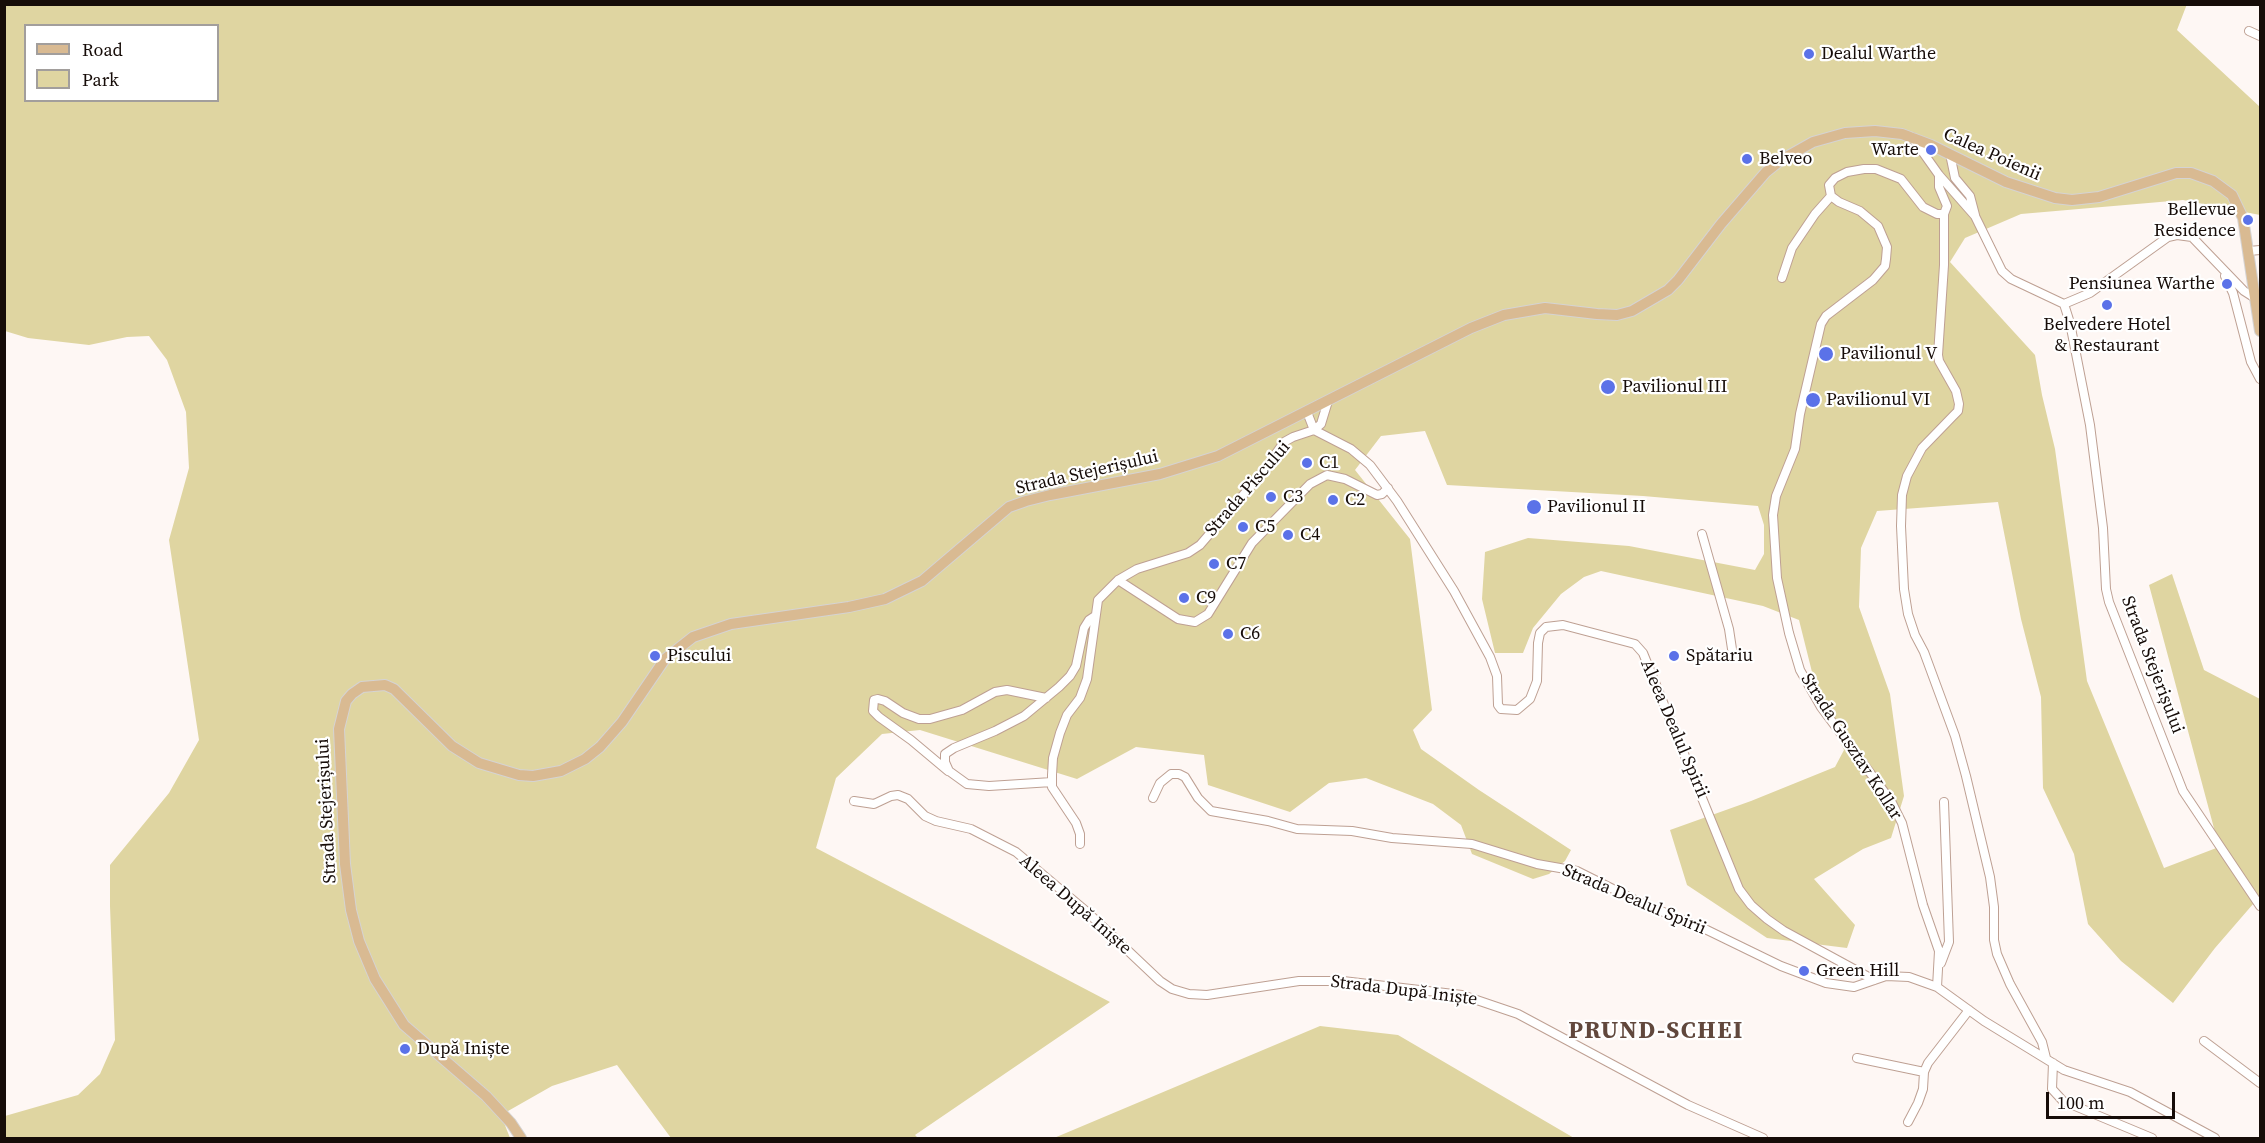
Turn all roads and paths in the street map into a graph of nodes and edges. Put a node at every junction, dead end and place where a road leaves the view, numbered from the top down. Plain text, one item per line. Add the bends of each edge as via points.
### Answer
1 (2249, 31) dead end
2 (2260, 36) edge
3 (1912, 137) junction
4 (1950, 154) junction
5 (1939, 175) junction
6 (1831, 196) junction
7 (1944, 214) junction
8 (1975, 216) junction
9 (2255, 250) edge
10 (2222, 269) junction
11 (1782, 278) dead end
12 (2255, 298) junction
13 (2064, 304) junction
14 (2260, 331) edge
15 (2260, 380) edge
16 (1328, 401) junction
17 (1307, 412) junction
18 (1314, 430) junction
19 (1388, 488) junction
20 (1702, 534) dead end
21 (1118, 580) junction
22 (1095, 616) junction
23 (1732, 649) dead end
24 (1046, 698) junction
25 (949, 771) junction
26 (1052, 782) junction
27 (1153, 798) dead end
28 (854, 801) dead end
29 (1944, 802) dead end
30 (1080, 844) dead end
31 (2260, 906) edge
32 (1938, 969) junction
33 (1874, 980) junction
34 (1937, 987) junction
35 (1230, 992) joint
36 (1970, 1010) junction
37 (2204, 1041) dead end
38 (1857, 1058) dead end
39 (2049, 1060) junction
40 (1924, 1072) junction
41 (2260, 1083) edge
42 (1908, 1122) dead end
43 (521, 1138) edge
44 (1763, 1138) edge
45 (2152, 1138) edge
46 (2216, 1138) edge

1 - 2 street
3 - 4 main road, Calea Poienii
3 - 5 street
3 - 16 main road, Strada Stejerișului via 1887,131 1860,131 1798,149 1753,186 1668,290 1632,311 1617,315 1545,309 1504,315
4 - 8 street via 1955,178 1970,196
4 - 9 main road, Calea Poienii via 2006,182 2055,198 2099,197 2176,173 2202,176 2232,195
5 - 7 street via 1947,204
5 - 8 street
6 - 7 street via 1830,185 1840,175 1876,169 1901,179 1923,207
6 - 11 street via 1792,248
6 - 32 street, Strada Gusztav Kollar via 1860,210 1878,226 1887,247 1886,259 1873,280 1826,316 1819,331 1795,449 1774,506 1777,578 1800,670 1821,707 1891,801 1902,823 1939,951
7 - 39 street via 1938,355 1959,404 1958,411 1922,448 1907,476 1901,526 1904,589 1908,614 1955,736 1966,777 1990,878 1997,954
8 - 13 street via 2002,271
9 - 12 main road, Calea Poienii
10 - 12 street
10 - 13 street via 2192,237 2177,235 2168,237 2090,292
10 - 15 street
12 - 14 main road, Calea Poienii
13 - 31 street, Strada Stejerișului via 2090,425 2109,602 2183,791
16 - 17 main road, Strada Stejerișului
16 - 18 street via 1321,424
17 - 18 street
17 - 43 main road, Strada Stejerișului via 1190,466 1009,507 922,581 885,599 731,624 693,637 665,659 600,747 561,771 533,776 493,769 452,746 394,689 373,685 352,694 340,720 339,745 348,889 366,959 384,996 404,1024 486,1096
18 - 19 street, Aleea Dealul Spirii via 1351,449
18 - 21 street, Strada Piscului via 1293,436 1278,448 1263,472 1200,544 1188,553 1137,569
19 - 21 street via 1377,495 1327,475 1310,484 1252,543 1208,614 1195,622 1178,619
19 - 33 street, Aleea Dealul Spirii via 1454,591 1490,657 1501,709 1517,710 1530,699 1537,681 1540,633 1546,627 1563,625 1635,644 1643,653 1740,889 1751,905 1784,931
20 - 23 street
21 - 22 street, Strada Piscului via 1098,600
22 - 24 street via 1084,628 1076,666
22 - 26 street, Strada Piscului via 1087,679 1060,733
24 - 25 street via 1024,716 945,754
24 - 25 street via 1007,690 995,692 962,710 930,719 920,719 885,701 874,700 873,711 879,717
25 - 26 street via 968,784
26 - 30 street via 1077,823
27 - 33 street, Strada Dealul Spirii via 1160,783 1171,774 1179,774 1211,811 1268,820 1297,830 1352,831 1488,848 1576,872 1780,966 1826,983 1854,987
28 - 35 street, Aleea După Iniște via 874,804 898,795 925,816 991,838 1037,868 1172,989 1207,995
29 - 32 street, Strada Gusztav Kollar via 1949,942
32 - 34 street, Strada Gusztav Kollar
33 - 34 street, Strada Dealul Spirii via 1897,975
34 - 36 street, Strada Dealul Spirii
35 - 44 street, Strada După Iniște via 1299,981 1343,981 1462,995 1518,1014 1688,1105
36 - 39 street, Strada Dealul Spirii
36 - 40 street
37 - 41 street
38 - 40 street
39 - 45 street via 2052,1089 2063,1101
39 - 46 street, Strada Dealul Spirii via 2064,1070 2130,1092
40 - 42 street via 1923,1089

